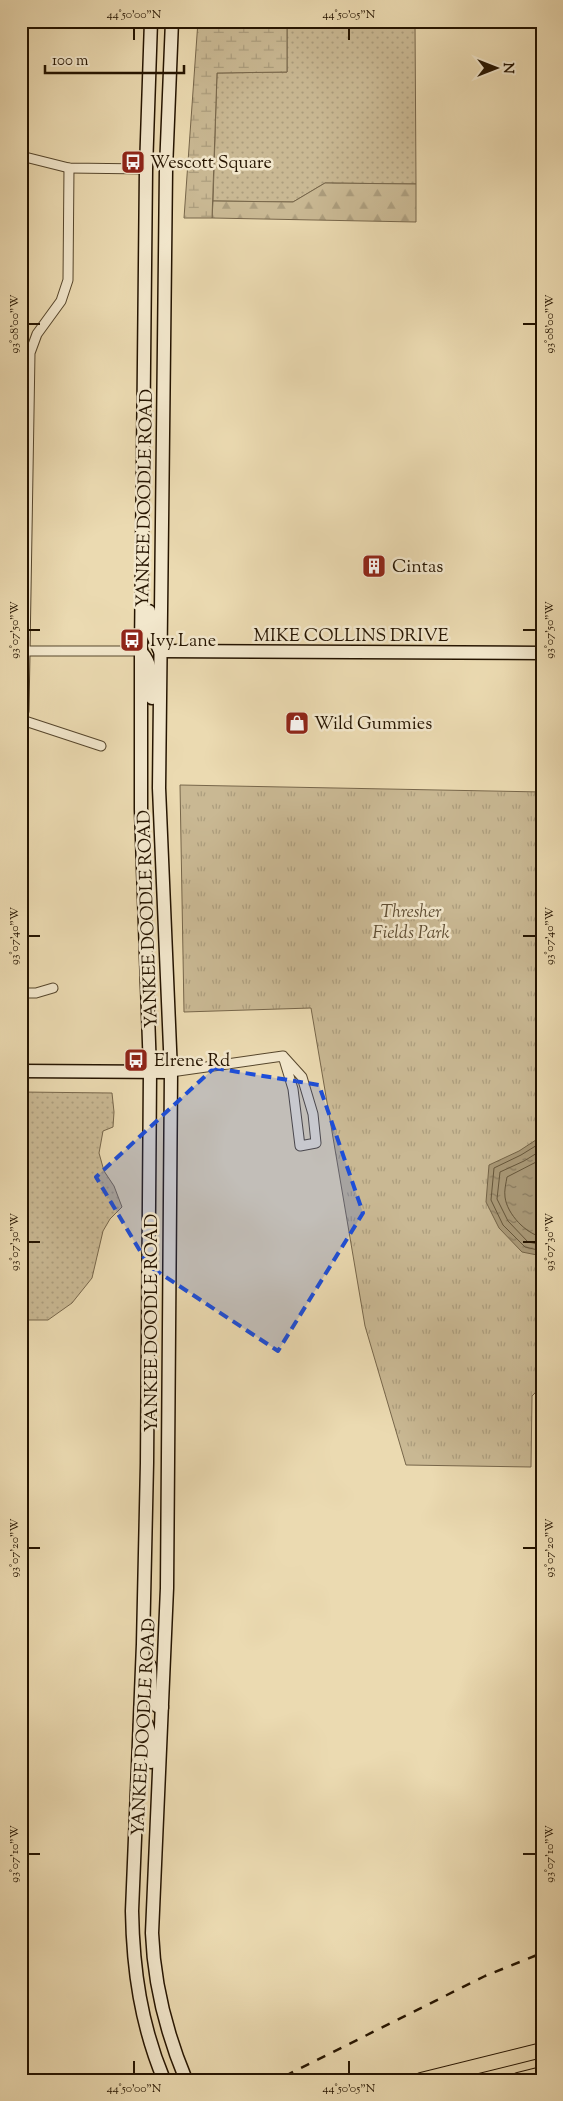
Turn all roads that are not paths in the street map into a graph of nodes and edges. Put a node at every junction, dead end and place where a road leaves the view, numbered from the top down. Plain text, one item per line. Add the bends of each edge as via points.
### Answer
1 (152, 21) edge
2 (172, 21) edge
3 (21, 156) edge
4 (69, 168) junction
5 (146, 169) junction
6 (24, 454) edge
7 (143, 468) junction
8 (23, 651) edge
9 (140, 651) junction
10 (160, 651) junction
11 (542, 653) edge
12 (21, 720) edge
13 (101, 746) dead end
14 (159, 788) junction
15 (53, 988) dead end
16 (21, 993) edge
17 (283, 1056) junction
18 (21, 1070) edge
19 (150, 1072) junction
20 (171, 1072) junction
21 (146, 1533) junction
22 (162, 1707) junction
23 (140, 1725) junction
24 (153, 1903) junction
25 (542, 2050) edge
26 (164, 2080) edge
27 (186, 2080) edge
28 (421, 2080) edge

1 - 5 main road, YANKEE DOODLE ROAD
2 - 10 main road, YANKEE DOODLE ROAD via 166,169
3 - 4 street
4 - 5 street
4 - 6 street via 68,280 61,301 37,334 30,353
5 - 7 main road, YANKEE DOODLE ROAD
6 - 8 street
7 - 9 main road, YANKEE DOODLE ROAD
7 - 10 main road via 148,509 150,629
8 - 9 street
8 - 12 street via 24,712
9 - 14 main road via 150,668 153,746
9 - 19 main road, YANKEE DOODLE ROAD via 141,809
10 - 11 main road, MIKE COLLINS DRIVE
10 - 14 main road, YANKEE DOODLE ROAD
12 - 13 street
14 - 20 main road, YANKEE DOODLE ROAD
15 - 16 street
17 - 17 street via 293,1089 300,1146 316,1143 302,1077
17 - 20 street
18 - 19 main road
19 - 20 main road
19 - 21 main road, YANKEE DOODLE ROAD
20 - 22 main road, YANKEE DOODLE ROAD via 167,1588
21 - 22 main road via 152,1537 151,1692 154,1702
21 - 23 main road, YANKEE DOODLE ROAD
22 - 24 main road, YANKEE DOODLE ROAD
23 - 24 main road via 147,1725 150,1735 148,1896
23 - 26 main road, YANKEE DOODLE ROAD via 133,1954 138,1996
24 - 27 main road, YANKEE DOODLE ROAD via 153,1952 158,1992 168,2033
25 - 28 main road

